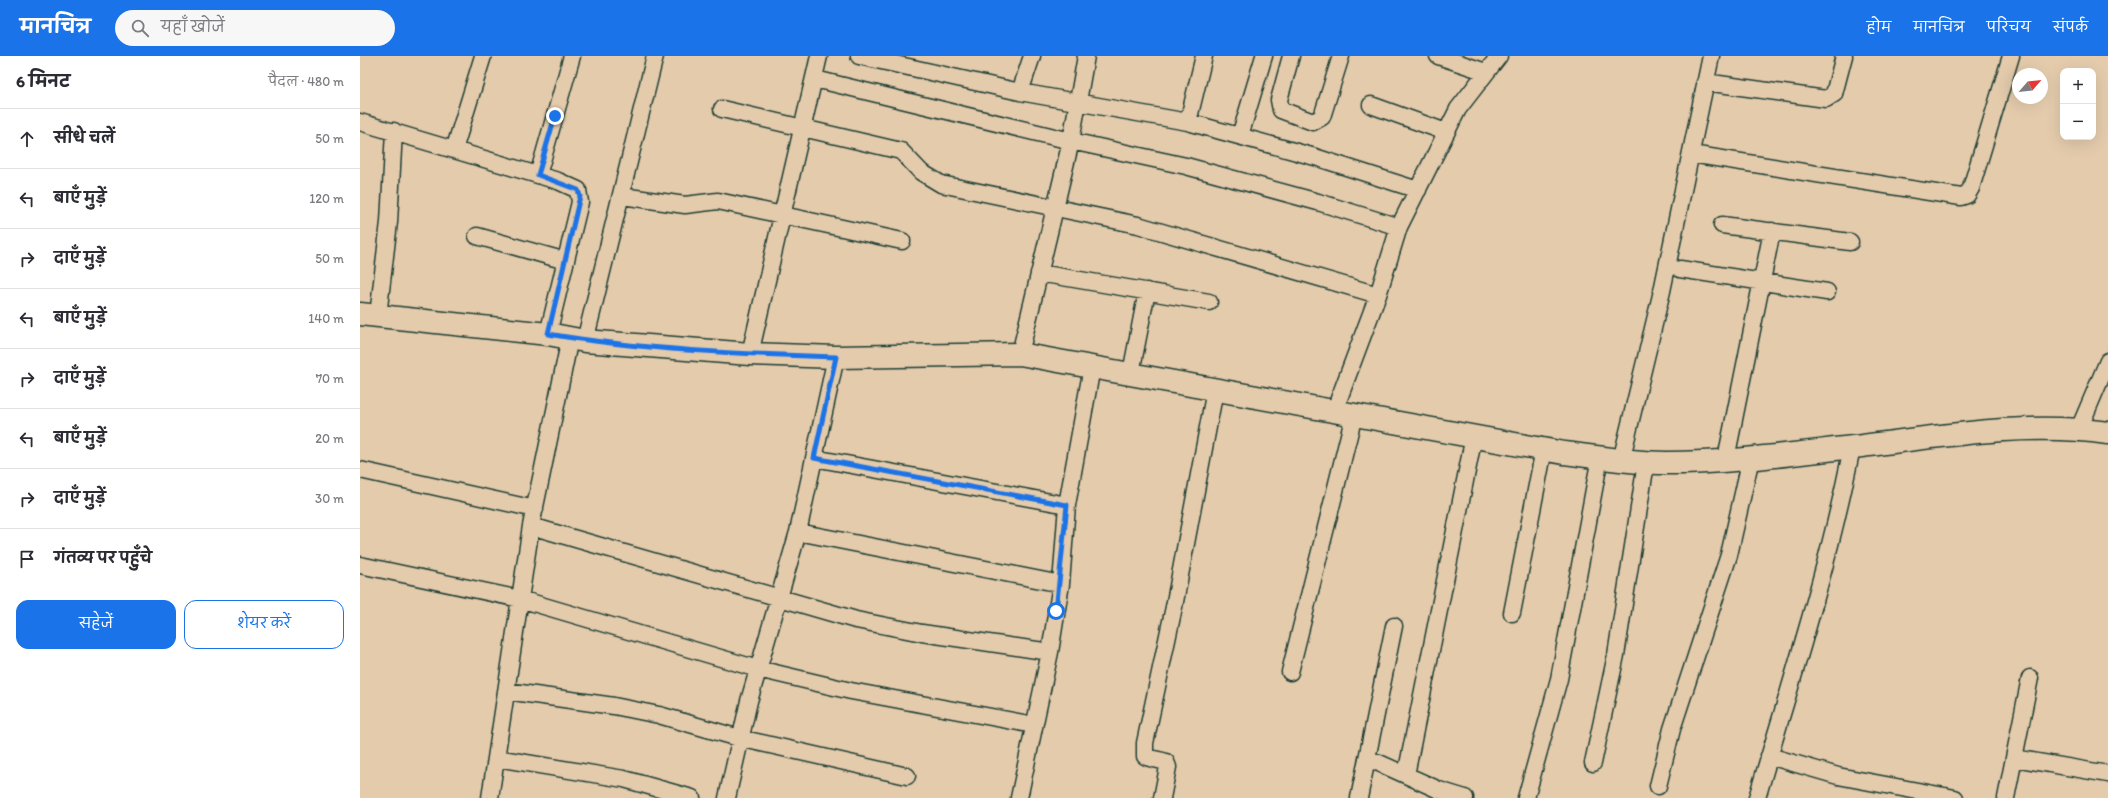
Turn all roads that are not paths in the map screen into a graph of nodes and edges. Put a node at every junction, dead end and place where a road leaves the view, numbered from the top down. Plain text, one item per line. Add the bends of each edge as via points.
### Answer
1 (482, 56) edge
2 (572, 56) edge
3 (655, 56) edge
4 (819, 56) edge
5 (1032, 56) edge
6 (1086, 56) edge
7 (1204, 56) edge
8 (1264, 56) edge
9 (1291, 56) edge
10 (1341, 56) edge
11 (1438, 56) edge
12 (1499, 56) edge
13 (1711, 56) edge
14 (1844, 56) edge
15 (2011, 56) edge
16 (869, 57) edge
17 (1486, 72) junction
18 (815, 79) junction
19 (1706, 82) junction
20 (1020, 92) junction
21 (1078, 102) junction
22 (1371, 105) dead end
23 (722, 109) dead end
24 (360, 122) edge
25 (1188, 122) junction
26 (803, 129) junction
27 (394, 131) junction
28 (1446, 132) junction
29 (1240, 136) junction
30 (1071, 141) junction
31 (454, 150) junction
32 (1691, 154) junction
33 (538, 175) junction
34 (1418, 190) junction
35 (622, 196) junction
36 (1055, 206) junction
37 (781, 214) junction
38 (1722, 225) dead end
39 (1399, 227) junction
40 (1772, 231) junction
41 (477, 236) dead end
42 (902, 241) dead end
43 (1850, 242) dead end
44 (566, 261) junction
45 (1680, 269) dead end
46 (1039, 273) junction
47 (1761, 282) junction
48 (1147, 291) junction
49 (1827, 292) dead end
50 (1378, 294) junction
51 (1209, 302) dead end
52 (369, 315) edge
53 (548, 334) junction
54 (578, 339) junction
55 (750, 354) junction
56 (1020, 354) junction
57 (836, 357) junction
58 (2108, 361) edge
59 (1092, 367) junction
60 (1131, 373) junction
61 (1215, 390) junction
62 (1344, 414) junction
63 (2080, 429) junction
64 (2108, 433) edge
65 (1474, 436) junction
66 (1852, 447) junction
67 (1544, 448) junction
68 (814, 458) junction
69 (1751, 458) junction
70 (1610, 459) junction
71 (1726, 459) junction
72 (1646, 463) junction
73 (360, 470) edge
74 (1067, 505) junction
75 (535, 509) junction
76 (531, 526) junction
77 (798, 532) junction
78 (360, 565) edge
79 (1061, 584) junction
80 (780, 598) junction
81 (520, 600) junction
82 (1512, 613) dead end
83 (1394, 626) dead end
84 (1050, 652) junction
85 (758, 669) junction
86 (1290, 672) dead end
87 (2030, 678) dead end
88 (506, 691) junction
89 (1034, 725) junction
90 (739, 738) junction
91 (1769, 756) junction
92 (496, 758) junction
93 (1368, 758) junction
94 (2014, 758) junction
95 (1593, 763) dead end
96 (2108, 774) edge
97 (1406, 775) junction
98 (907, 776) dead end
99 (1658, 786) dead end
100 (490, 798) edge
101 (692, 798) edge
102 (727, 798) edge
103 (1019, 798) edge
104 (1162, 798) edge
105 (1359, 798) edge
106 (1465, 798) edge
107 (1526, 798) edge
108 (1757, 798) edge
109 (1955, 798) edge
110 (2006, 798) edge

1 - 31 street
2 - 33 street
3 - 35 street
4 - 18 street
5 - 20 street
6 - 21 street
7 - 25 street
8 - 29 street
9 - 10 street via 1278,100 1279,107 1313,122 1322,117
11 - 17 street
12 - 17 street
13 - 19 street
14 - 19 street via 1834,94 1826,99
15 - 32 street via 1971,188 1961,197
16 - 20 street
17 - 28 street via 1463,101
18 - 26 street
18 - 30 street
19 - 32 street
20 - 21 street
21 - 25 street
21 - 30 street
22 - 28 street
23 - 26 street
24 - 27 street
25 - 29 street
26 - 36 street via 901,151 921,172 941,184
26 - 37 street
27 - 31 street
27 - 52 street via 389,222
28 - 34 street
29 - 34 street
30 - 36 street
30 - 39 street via 1186,166
31 - 33 street
32 - 70 street via 1662,291
33 - 44 street via 570,186 579,192 580,202
34 - 39 street
35 - 37 street via 685,205 718,201
35 - 54 street
36 - 46 street
36 - 50 street via 1138,225
37 - 42 street
37 - 55 street
38 - 40 street
39 - 50 street
40 - 43 street
40 - 47 street
41 - 44 street
44 - 53 street
45 - 47 street
46 - 48 street
46 - 56 street
47 - 49 street
47 - 71 street
48 - 51 street
48 - 60 street
50 - 62 street
52 - 53 street
53 - 54 street
54 - 55 street
54 - 75 street
55 - 57 street
56 - 57 street
56 - 59 street
57 - 68 street
58 - 63 street
59 - 60 street
59 - 74 street
60 - 61 street
61 - 62 street
61 - 104 street via 1145,743 1145,756 1166,762 1168,767
62 - 65 street
62 - 86 street
63 - 64 street
63 - 66 street via 2027,428 1978,431
65 - 67 street
65 - 97 street
66 - 69 street
66 - 91 street via 1828,557
67 - 70 street
67 - 82 street
68 - 74 street
68 - 77 street
69 - 71 street
69 - 99 street via 1729,556 1672,728
70 - 72 street
70 - 107 street via 1559,679
71 - 72 street
72 - 95 street via 1616,655
73 - 75 street
74 - 79 street
75 - 76 street
76 - 80 street
76 - 81 street
77 - 79 street
77 - 80 street
78 - 81 street
79 - 84 street
80 - 84 street via 863,621
80 - 85 street
81 - 85 street
81 - 88 street
83 - 93 street
84 - 89 street
85 - 89 street via 851,691
85 - 90 street
87 - 94 street
88 - 90 street via 651,713
88 - 92 street
89 - 103 street
90 - 98 street
90 - 102 street
91 - 108 street
91 - 109 street via 1838,776
92 - 100 street
92 - 101 street via 624,779
93 - 97 street
93 - 105 street
94 - 96 street
94 - 110 street
97 - 106 street

